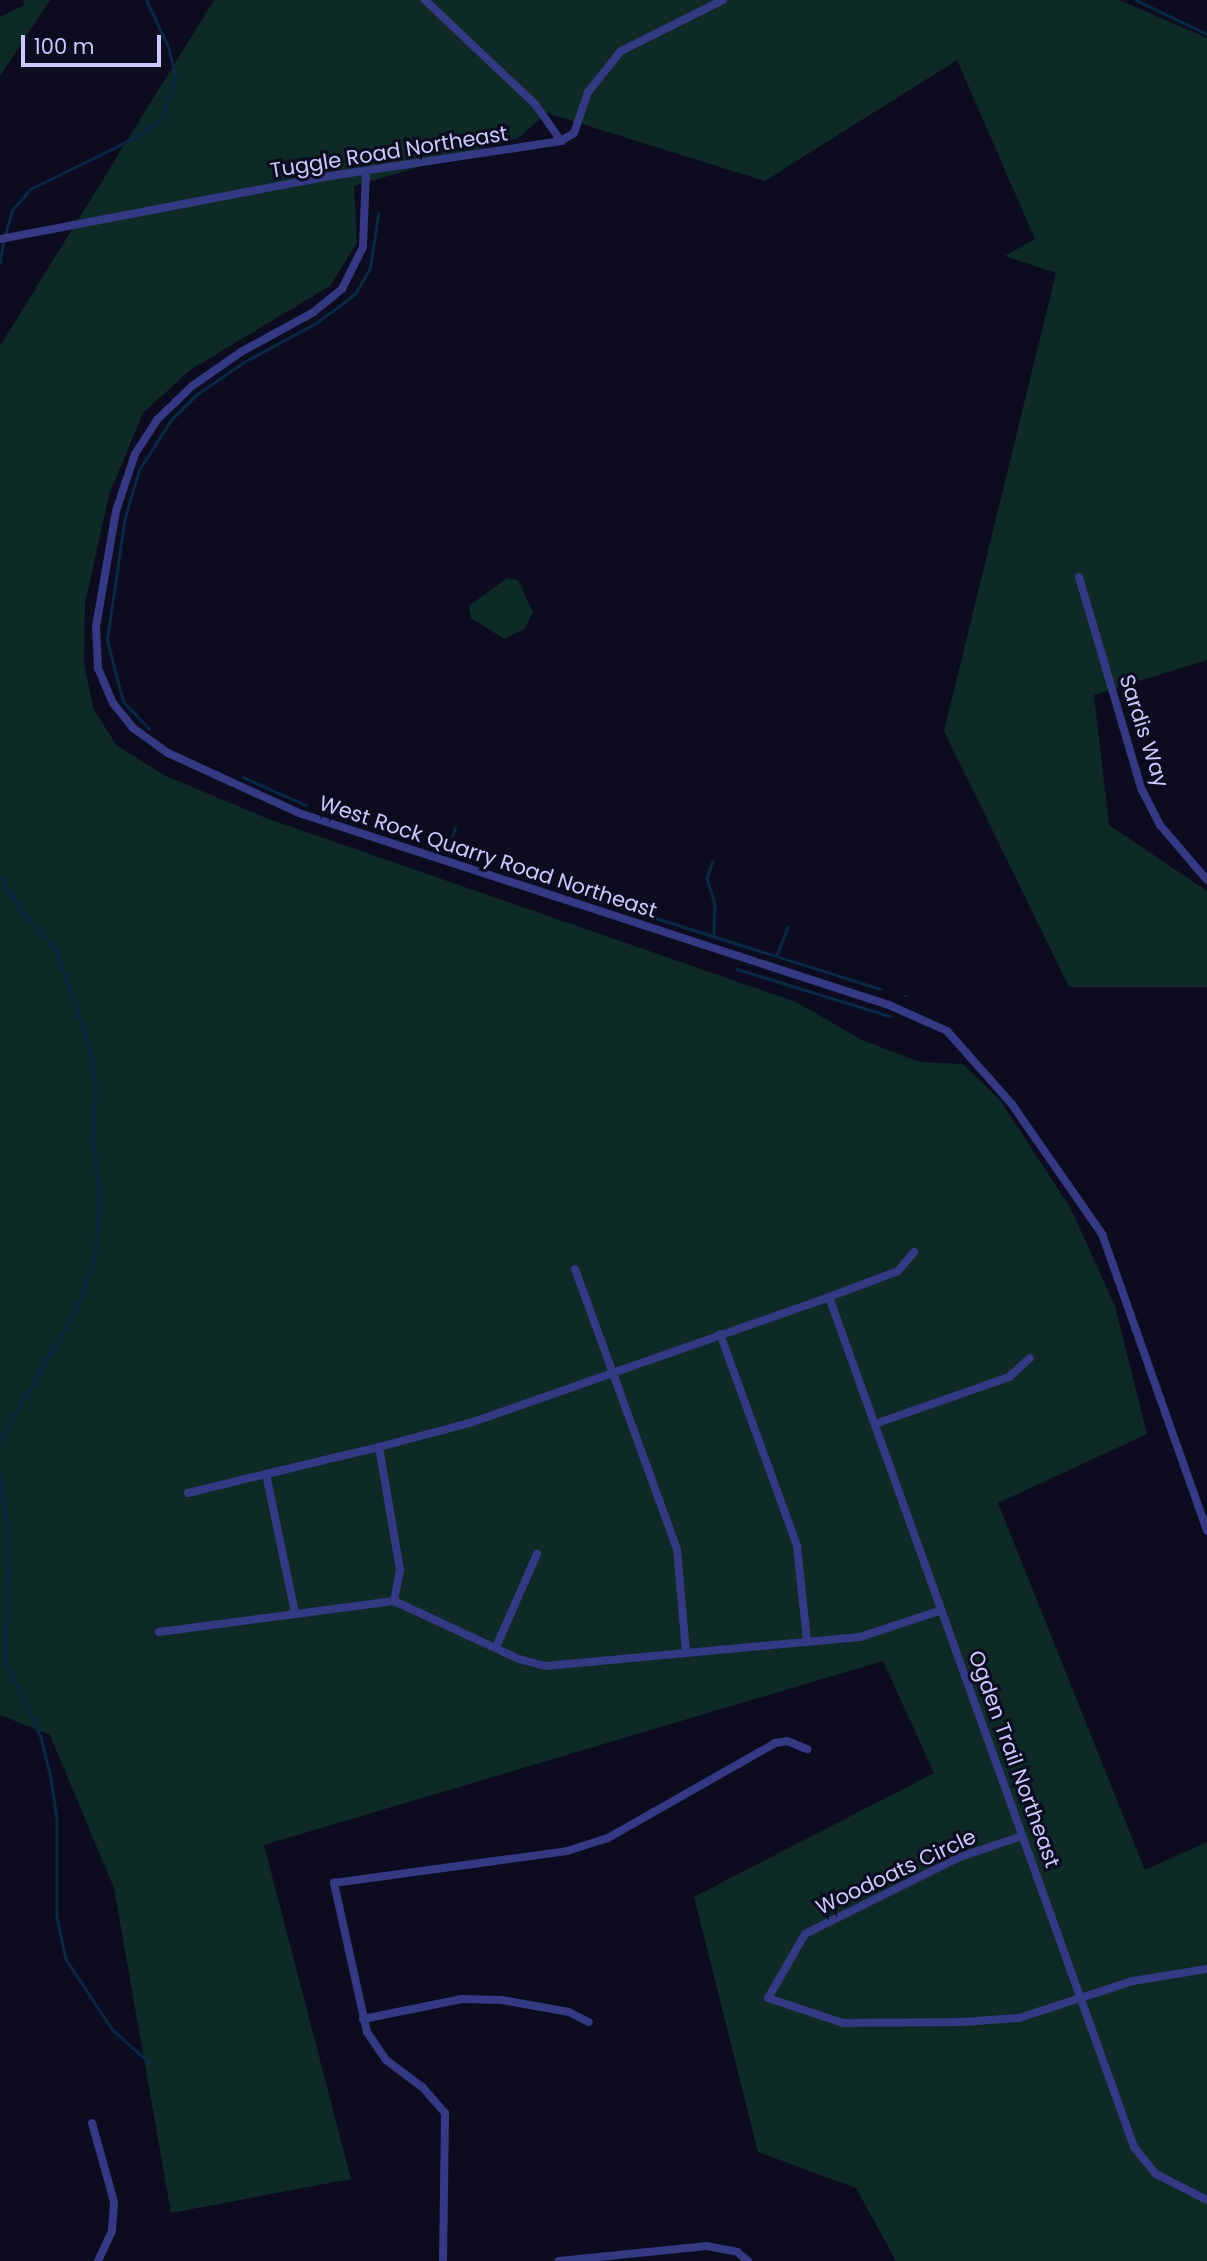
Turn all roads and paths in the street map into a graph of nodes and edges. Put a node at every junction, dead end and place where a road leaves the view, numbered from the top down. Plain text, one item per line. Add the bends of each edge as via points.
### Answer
1 (425, 0) edge
2 (723, 0) edge
3 (561, 141) junction
4 (366, 171) junction
5 (0, 239) edge
6 (1079, 577) dead end
7 (1207, 880) edge
8 (914, 1252) dead end
9 (575, 1269) dead end
10 (829, 1297) junction
11 (720, 1334) junction
12 (1030, 1358) dead end
13 (615, 1370) junction
14 (875, 1424) junction
15 (379, 1447) junction
16 (266, 1474) junction
17 (188, 1493) dead end
18 (1207, 1531) edge
19 (537, 1554) dead end
20 (394, 1601) junction
21 (942, 1610) junction
22 (295, 1613) junction
23 (159, 1632) dead end
24 (807, 1641) junction
25 (496, 1647) junction
26 (686, 1652) junction
27 (807, 1749) dead end
28 (1022, 1836) junction
29 (1207, 1969) edge
30 (1081, 2000) junction
31 (363, 2018) junction
32 (589, 2022) dead end
33 (93, 2123) dead end
34 (1207, 2200) edge
35 (97, 2261) edge
36 (443, 2261) edge
37 (559, 2261) edge
38 (748, 2261) edge

1 - 3 street via 536,104
2 - 3 street via 621,51 588,92 574,133
3 - 4 street, Tuggle Road Northeast
4 - 5 street, Tuggle Road Northeast
4 - 18 street, West Rock Quarry Road Northeast via 365,238 356,270 342,289 314,312 241,352 192,386 157,420 135,454 116,511 96,632 98,668 113,703 141,735 168,753 299,813 889,1005 947,1031 1011,1103 1102,1234
6 - 7 street, Sardis Way via 1141,788 1160,825
8 - 10 street via 898,1271
9 - 13 street
10 - 11 street
10 - 14 street, Ogden Trail Northeast
11 - 13 street
11 - 24 street via 797,1546
12 - 14 street via 1009,1377
13 - 15 street via 473,1422
13 - 26 street via 677,1549
14 - 21 street, Ogden Trail Northeast
15 - 16 street
15 - 20 street via 400,1570
16 - 17 street
16 - 22 street
19 - 25 street
20 - 22 street
20 - 25 street
21 - 24 street via 860,1637
21 - 28 street, Ogden Trail Northeast
22 - 23 street
24 - 26 street
25 - 26 street via 545,1666
27 - 31 street via 787,1741 775,1743 632,1825 579,1847 334,1883
28 - 30 street, Ogden Trail Northeast
28 - 30 street, Woodoats Circle via 960,1857 805,1934 768,1998 866,2026 1019,2018
29 - 30 street, Woodoats Circle via 1133,1981
30 - 34 street, Ogden Trail Northeast via 1134,2147 1156,2174
31 - 32 street via 462,1999 502,2000 569,2012
31 - 36 street via 376,2048 436,2099 445,2113
33 - 35 street via 114,2202 112,2231
37 - 38 street via 707,2246 737,2252

